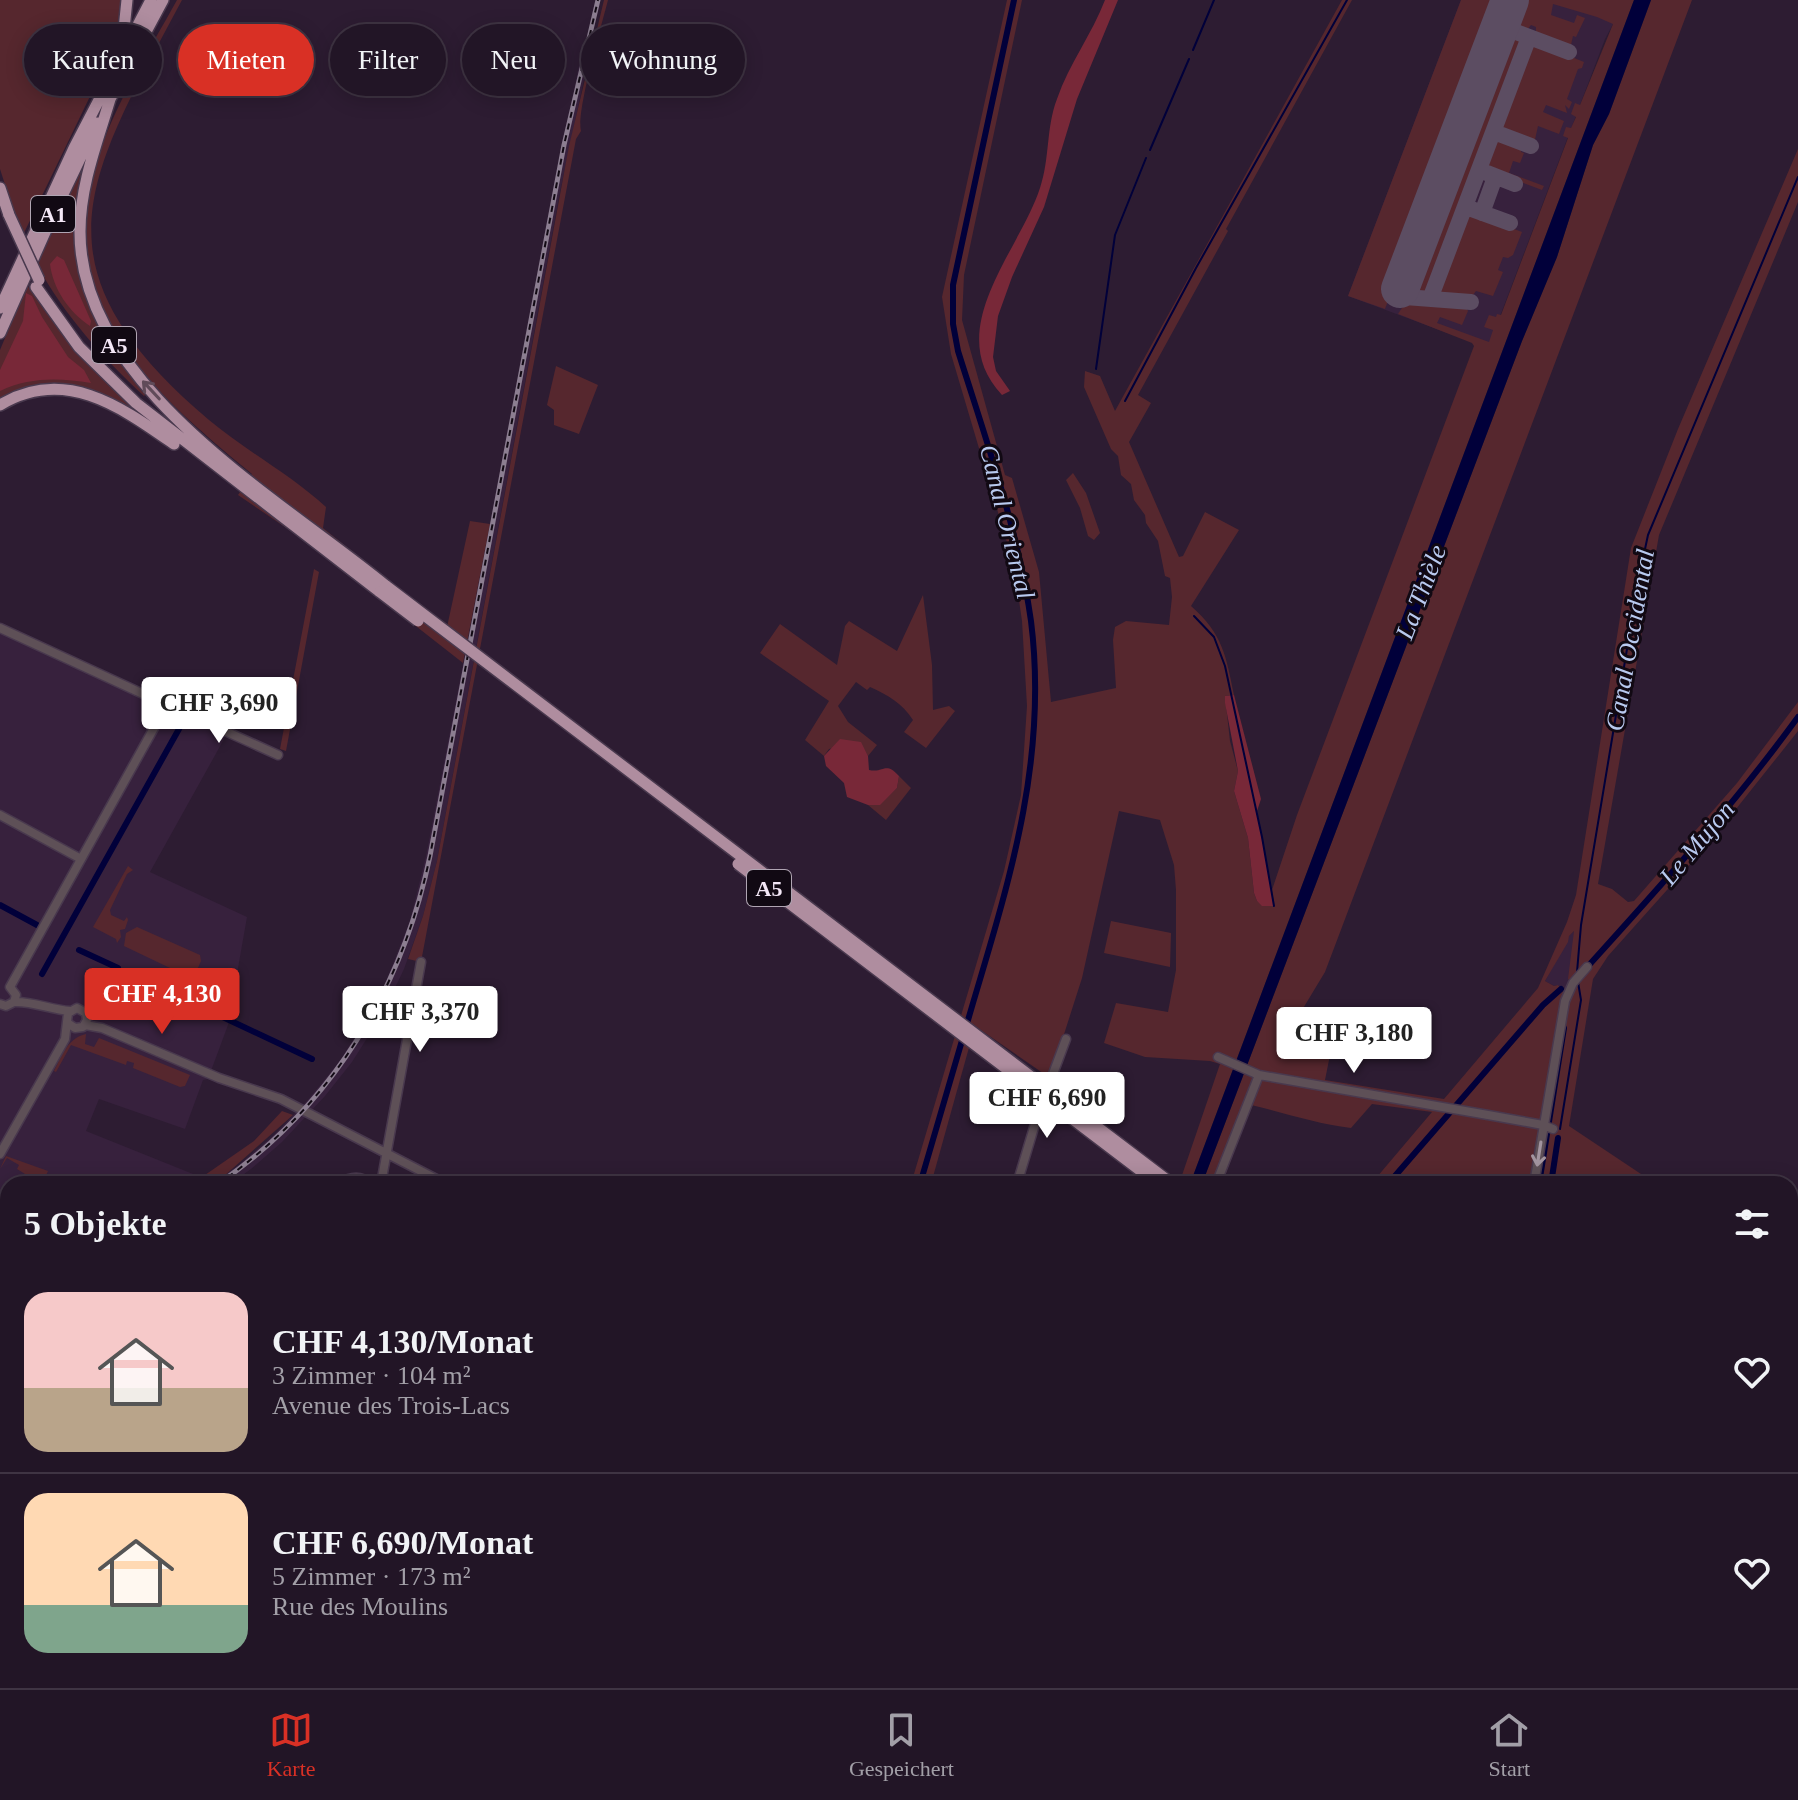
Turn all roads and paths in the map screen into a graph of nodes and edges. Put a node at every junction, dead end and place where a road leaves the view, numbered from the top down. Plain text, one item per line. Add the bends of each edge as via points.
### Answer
1 (127, 0) edge
2 (151, 0) edge
3 (163, 0) edge
4 (150, 24) edge
5 (111, 96) joint
6 (91, 113) junction
7 (0, 188) edge
8 (5, 215) edge
9 (38, 283) junction
10 (0, 308) edge
11 (0, 333) edge
12 (0, 405) edge
13 (231, 479) junction
14 (247, 484) junction
15 (0, 628) edge
16 (162, 708) junction
17 (278, 755) dead end
18 (0, 815) edge
19 (81, 859) junction
20 (421, 962) dead end
21 (1587, 967) dead end
22 (8, 996) edge
23 (0, 1013) edge
24 (69, 1019) junction
25 (84, 1023) junction
26 (1066, 1039) dead end
27 (59, 1050) junction
28 (1221, 1060) dead end
29 (1257, 1075) junction
30 (1543, 1125) junction
31 (1553, 1129) dead end
32 (387, 1153) junction
33 (0, 1154) edge
34 (383, 1176) edge
35 (431, 1176) edge
36 (1019, 1176) edge
37 (1148, 1176) edge
38 (1161, 1176) edge
39 (1219, 1176) edge
40 (1535, 1176) edge

1 - 6 highway via 121,37
2 - 6 highway, A1
3 - 4 highway, A1
5 - 11 highway, A1
14 -> 5 highway, A5 via 139,378 92,303 81,259 80,214
6 - 10 highway, A1
7 - 8 highway
8 - 9 highway, A5
9 - 13 highway, A5 via 64,327 109,378
9 - 14 highway via 113,374
12 - 13 highway via 47,389 91,396 128,413
13 - 14 highway, A5
14 - 37 highway, A5, bridge
14 - 38 highway, A5, bridge via 283,505
15 - 16 street via 154,699
16 - 17 street via 172,707
16 - 19 street
18 - 19 street
19 - 22 street
20 - 32 street
21 - 30 street via 1569,989
22 - 23 street
22 - 24 street
24 - 25 street
24 - 25 street via 80,1009
24 - 27 street
25 - 27 street
25 - 32 street via 275,1096
26 - 36 street
27 - 33 street
28 - 29 street
29 - 30 street
29 - 39 street
30 - 31 street
30 -> 40 street
32 - 34 street
32 - 35 street

